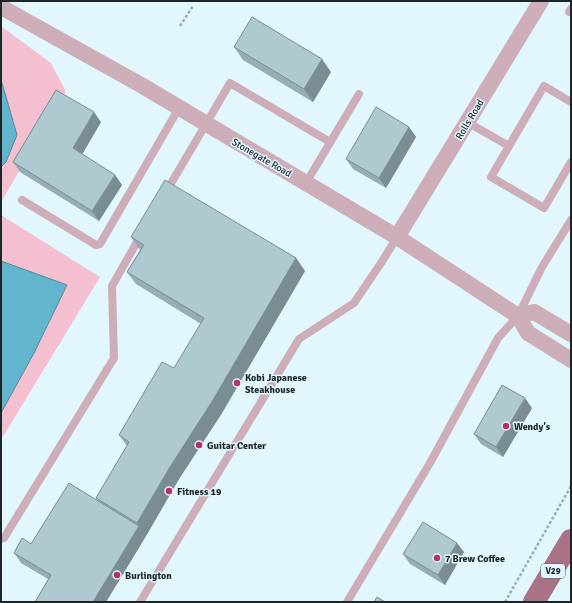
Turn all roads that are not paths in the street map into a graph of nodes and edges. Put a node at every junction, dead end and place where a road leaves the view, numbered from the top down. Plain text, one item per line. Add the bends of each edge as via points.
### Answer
1 (541, 1) edge
2 (1, 7) edge
3 (359, 94) dead end
4 (571, 102) edge
5 (179, 108) junction
6 (467, 122) junction
7 (205, 124) junction
8 (330, 142) junction
9 (509, 146) junction
10 (571, 162) edge
11 (306, 183) junction
12 (163, 197) edge
13 (22, 200) dead end
14 (571, 220) edge
15 (147, 224) edge
16 (397, 237) junction
17 (518, 316) junction
18 (571, 334) edge
19 (571, 360) edge
20 (1, 539) edge
21 (571, 540) edge
22 (140, 602) edge
23 (347, 602) edge
24 (534, 602) edge

1 - 6 street, Rolls Road
2 - 5 street, Stonegate Road
3 - 8 lane
4 - 9 lane via 544,86
5 - 7 street, Stonegate Road
5 - 13 lane via 100,244 96,245
6 - 9 lane
6 - 16 street, Rolls Road
7 - 8 lane via 230,83
7 - 11 street, Stonegate Road
7 - 12 lane
8 - 11 lane
9 - 10 lane via 491,177 544,208
11 - 16 street, Stonegate Road
14 - 17 lane via 542,267
15 - 20 lane via 112,286 114,358 4,538
16 - 17 street, Stonegate Road
16 - 22 lane via 354,303 299,339
17 - 18 street via 534,312
17 - 19 street, Stonegate Road via 528,333
17 - 23 lane via 498,338 430,463
21 - 24 main road, V29

